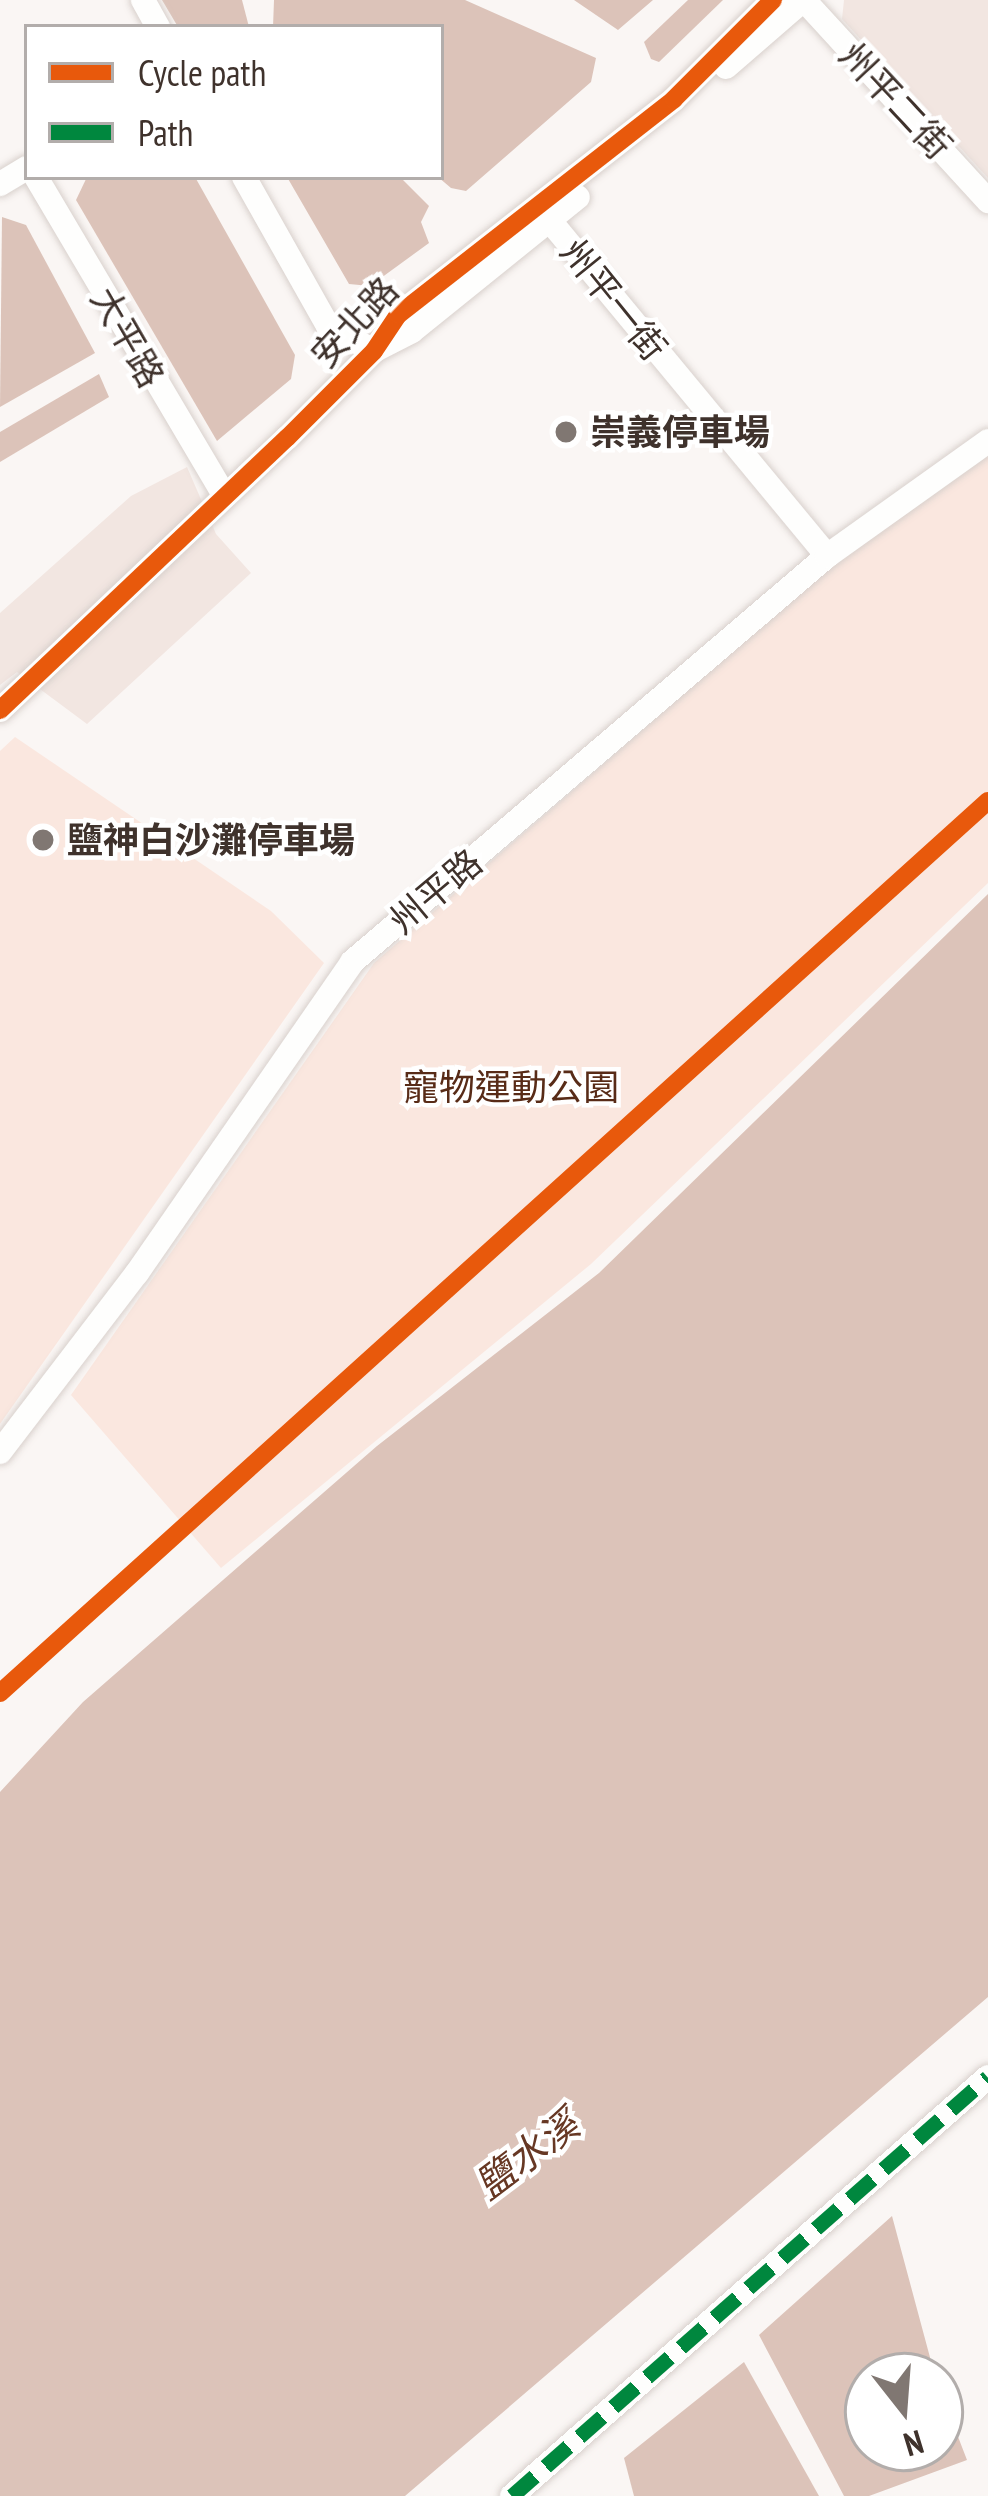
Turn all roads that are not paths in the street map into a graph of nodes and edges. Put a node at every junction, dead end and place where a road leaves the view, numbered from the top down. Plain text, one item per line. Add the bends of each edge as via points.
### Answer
1 (773, 0) edge
2 (804, 0) edge
3 (38, 180) edge
4 (246, 180) edge
5 (988, 201) edge
6 (545, 214) junction
7 (374, 350) junction
8 (988, 441) edge
9 (224, 495) junction
10 (826, 556) junction
11 (0, 710) edge
12 (0, 1452) edge
13 (988, 2077) edge
14 (512, 2496) edge

1 - 6 street, 安北路
2 - 5 street, 州平二街
2 - 6 street, 安北路
3 - 9 street, 大平路
4 - 7 street via 328,326
6 - 7 street, 安北路 via 412,332
6 - 10 street, 州平一街
7 - 9 street, 安北路
8 - 10 street, 州平路
9 - 11 street, 安北路
10 - 12 street, 州平路 via 352,962 137,1273
13 - 14 street

